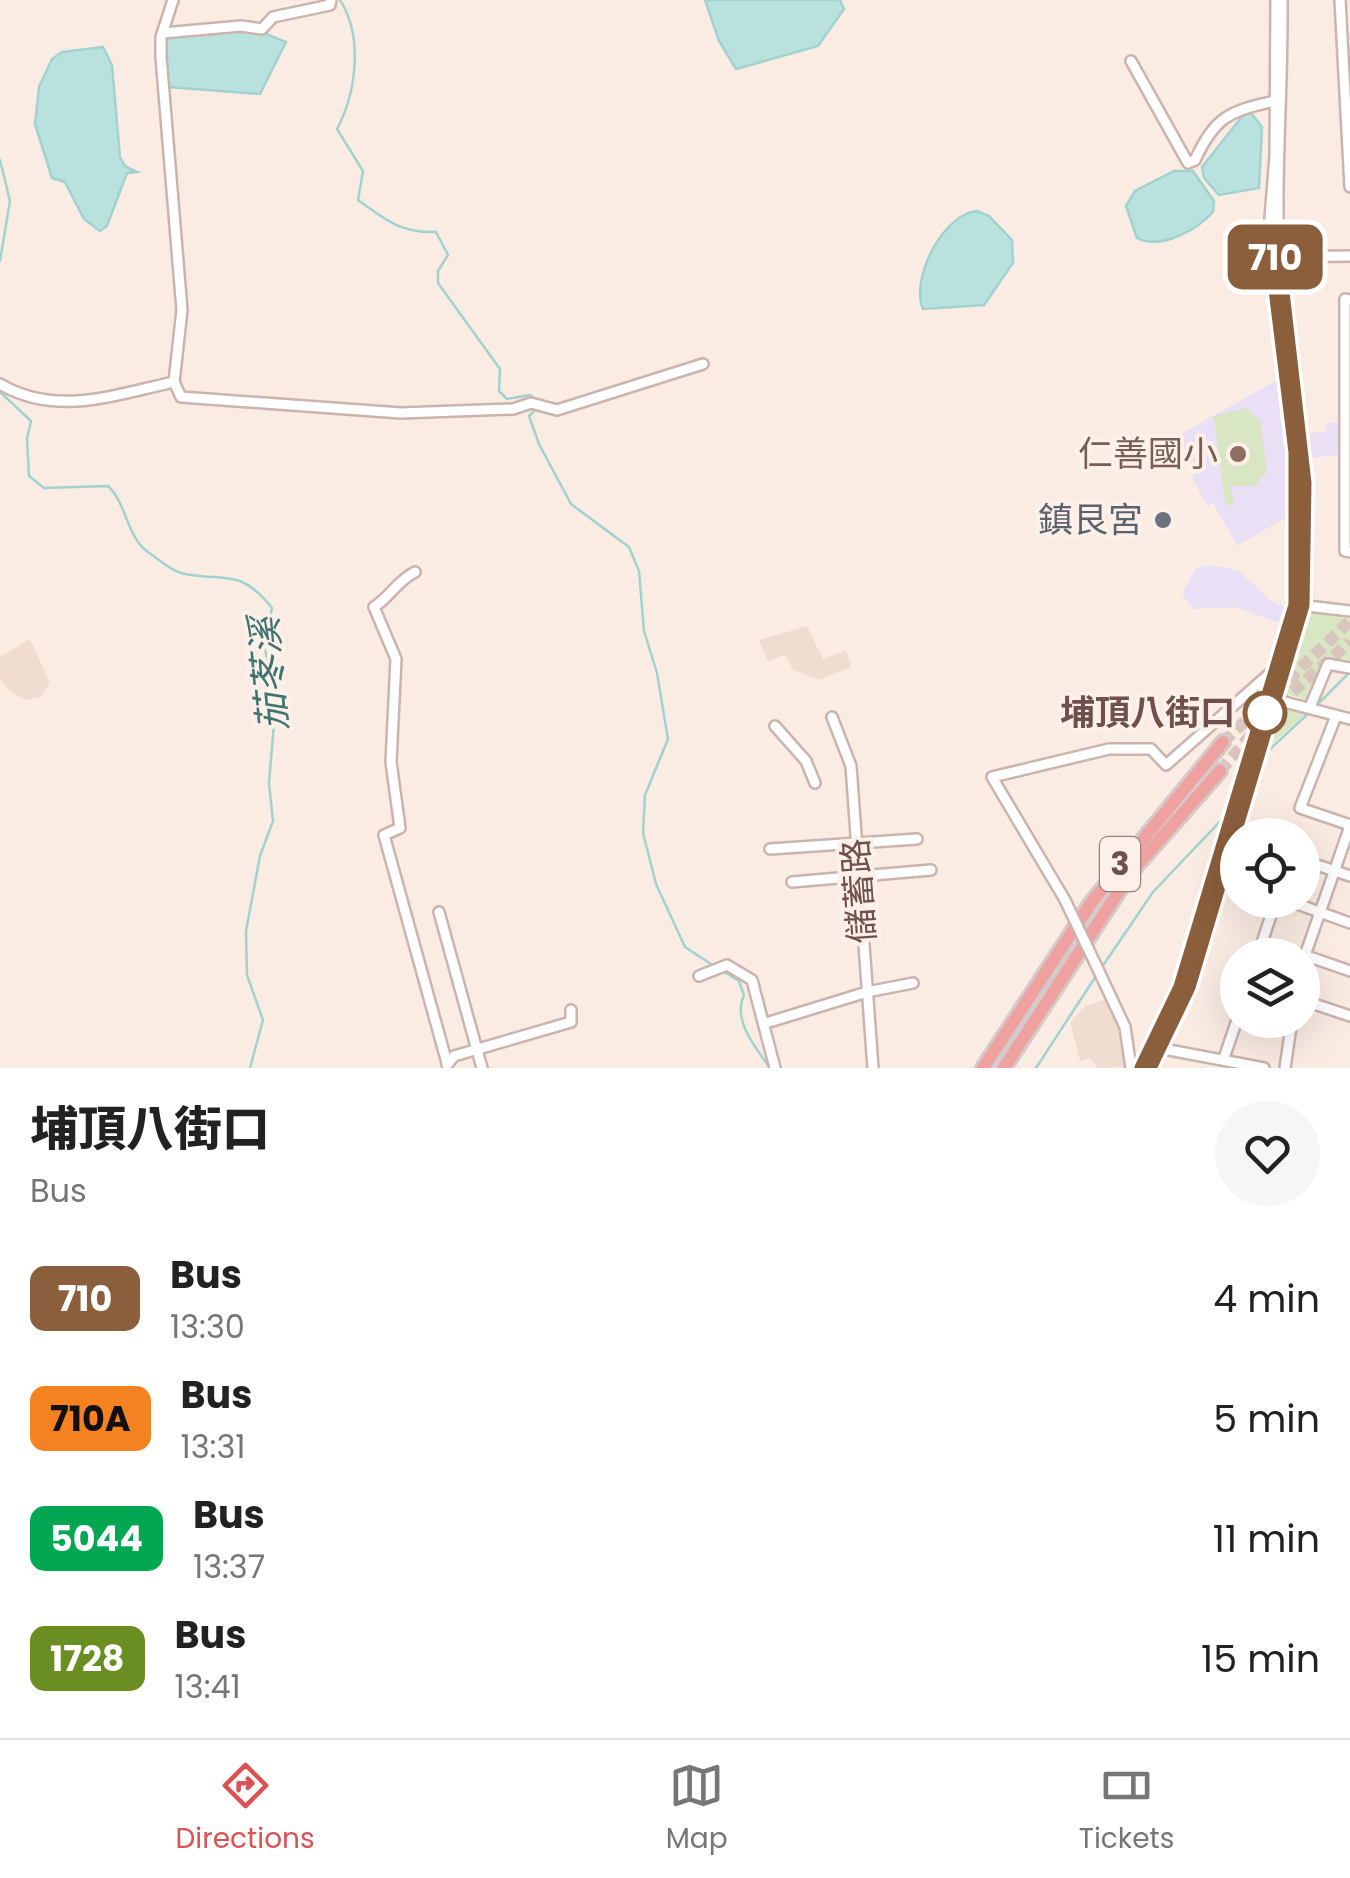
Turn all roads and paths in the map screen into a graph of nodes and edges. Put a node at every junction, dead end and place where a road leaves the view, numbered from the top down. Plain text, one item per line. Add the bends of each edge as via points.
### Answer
1 (173, 0) edge
2 (331, 0) edge
3 (1279, 0) edge
4 (1340, 0) edge
5 (163, 33) junction
6 (1131, 61) dead end
7 (1274, 101) junction
8 (1350, 187) edge
9 (1350, 256) edge
10 (1275, 257) junction
11 (1350, 300) edge
12 (1348, 350) edge
13 (702, 364) dead end
14 (174, 382) junction
15 (0, 384) edge
16 (1348, 460) edge
17 (1350, 552) edge
18 (414, 572) dead end
19 (1299, 605) junction
20 (1350, 612) edge
21 (1282, 663) junction
22 (1350, 668) edge
23 (1272, 699) junction
24 (1310, 707) junction
25 (1336, 716) junction
26 (832, 717) dead end
27 (1350, 720) edge
28 (775, 726) dead end
29 (1223, 742) tunnel mouth
30 (1220, 771) tunnel mouth
31 (815, 783) dead end
32 (1193, 787) junction
33 (1238, 818) edge
34 (1350, 825) edge
35 (917, 839) dead end
36 (856, 843) junction
37 (770, 849) dead end
38 (1320, 866) edge
39 (931, 870) dead end
40 (1332, 870) junction
41 (858, 873) junction
42 (1220, 874) edge
43 (1350, 876) edge
44 (792, 882) dead end
45 (1320, 906) edge
46 (438, 912) dead end
47 (1320, 913) edge
48 (1350, 923) edge
49 (1320, 963) edge
50 (1350, 970) edge
51 (699, 976) dead end
52 (913, 983) dead end
53 (867, 992) junction
54 (1320, 1006) edge
55 (571, 1010) dead end
56 (1350, 1016) edge
57 (766, 1023) junction
58 (1231, 1038) edge
59 (1289, 1038) edge
60 (1154, 1048) junction
61 (477, 1051) junction
62 (1224, 1058) junction
63 (447, 1066) edge
64 (482, 1068) edge
65 (775, 1068) edge
66 (873, 1068) edge
67 (983, 1068) edge
68 (1004, 1068) edge
69 (1131, 1068) edge
70 (1145, 1068) edge
71 (1264, 1068) edge
72 (1285, 1068) edge

1 - 5 street
2 - 5 street via 317,11 273,16 262,29
3 - 7 street
3 - 10 street
4 - 8 street
5 - 14 street via 182,310
6 - 7 street via 1188,163 1218,122
7 - 10 street via 1269,230
9 - 10 street
10 - 19 street via 1304,483
11 - 12 street
12 - 16 street
13 - 14 street via 557,410 306,409 182,397
14 - 15 street via 73,403 39,402
16 - 17 street
18 - 63 street via 374,610 396,659 391,762 400,828 384,835
19 - 20 street
19 - 21 street
21 - 23 street
21 - 69 street, bridge via 1166,765 1151,750 1109,749 992,778 1096,963 1126,1027
22 - 24 street via 1328,664
23 - 24 street
23 - 33 street
24 - 25 street
25 - 27 street
25 - 34 street via 1300,808
26 - 36 street, 儲蓄路 via 851,766
28 - 31 street via 806,761
29 - 32 highway, 3
30 - 32 highway, 3
32 - 67 highway, 3 via 1091,903
32 - 68 highway, 3
34 - 40 street
35 - 36 street
36 - 37 street
36 - 41 street, 儲蓄路
38 - 40 street
39 - 41 street
40 - 43 street
40 - 45 street
41 - 44 street
41 - 53 street, 儲蓄路
42 - 60 street
46 - 61 street
47 - 48 street
49 - 50 street
51 - 57 street via 726,966 744,974 754,984
52 - 53 street
53 - 57 street
53 - 66 street, 儲蓄路
54 - 56 street
55 - 61 street via 571,1022
57 - 65 street
58 - 62 street
59 - 72 street
60 - 62 street
60 - 70 street
61 - 63 street
61 - 64 street
62 - 71 street

